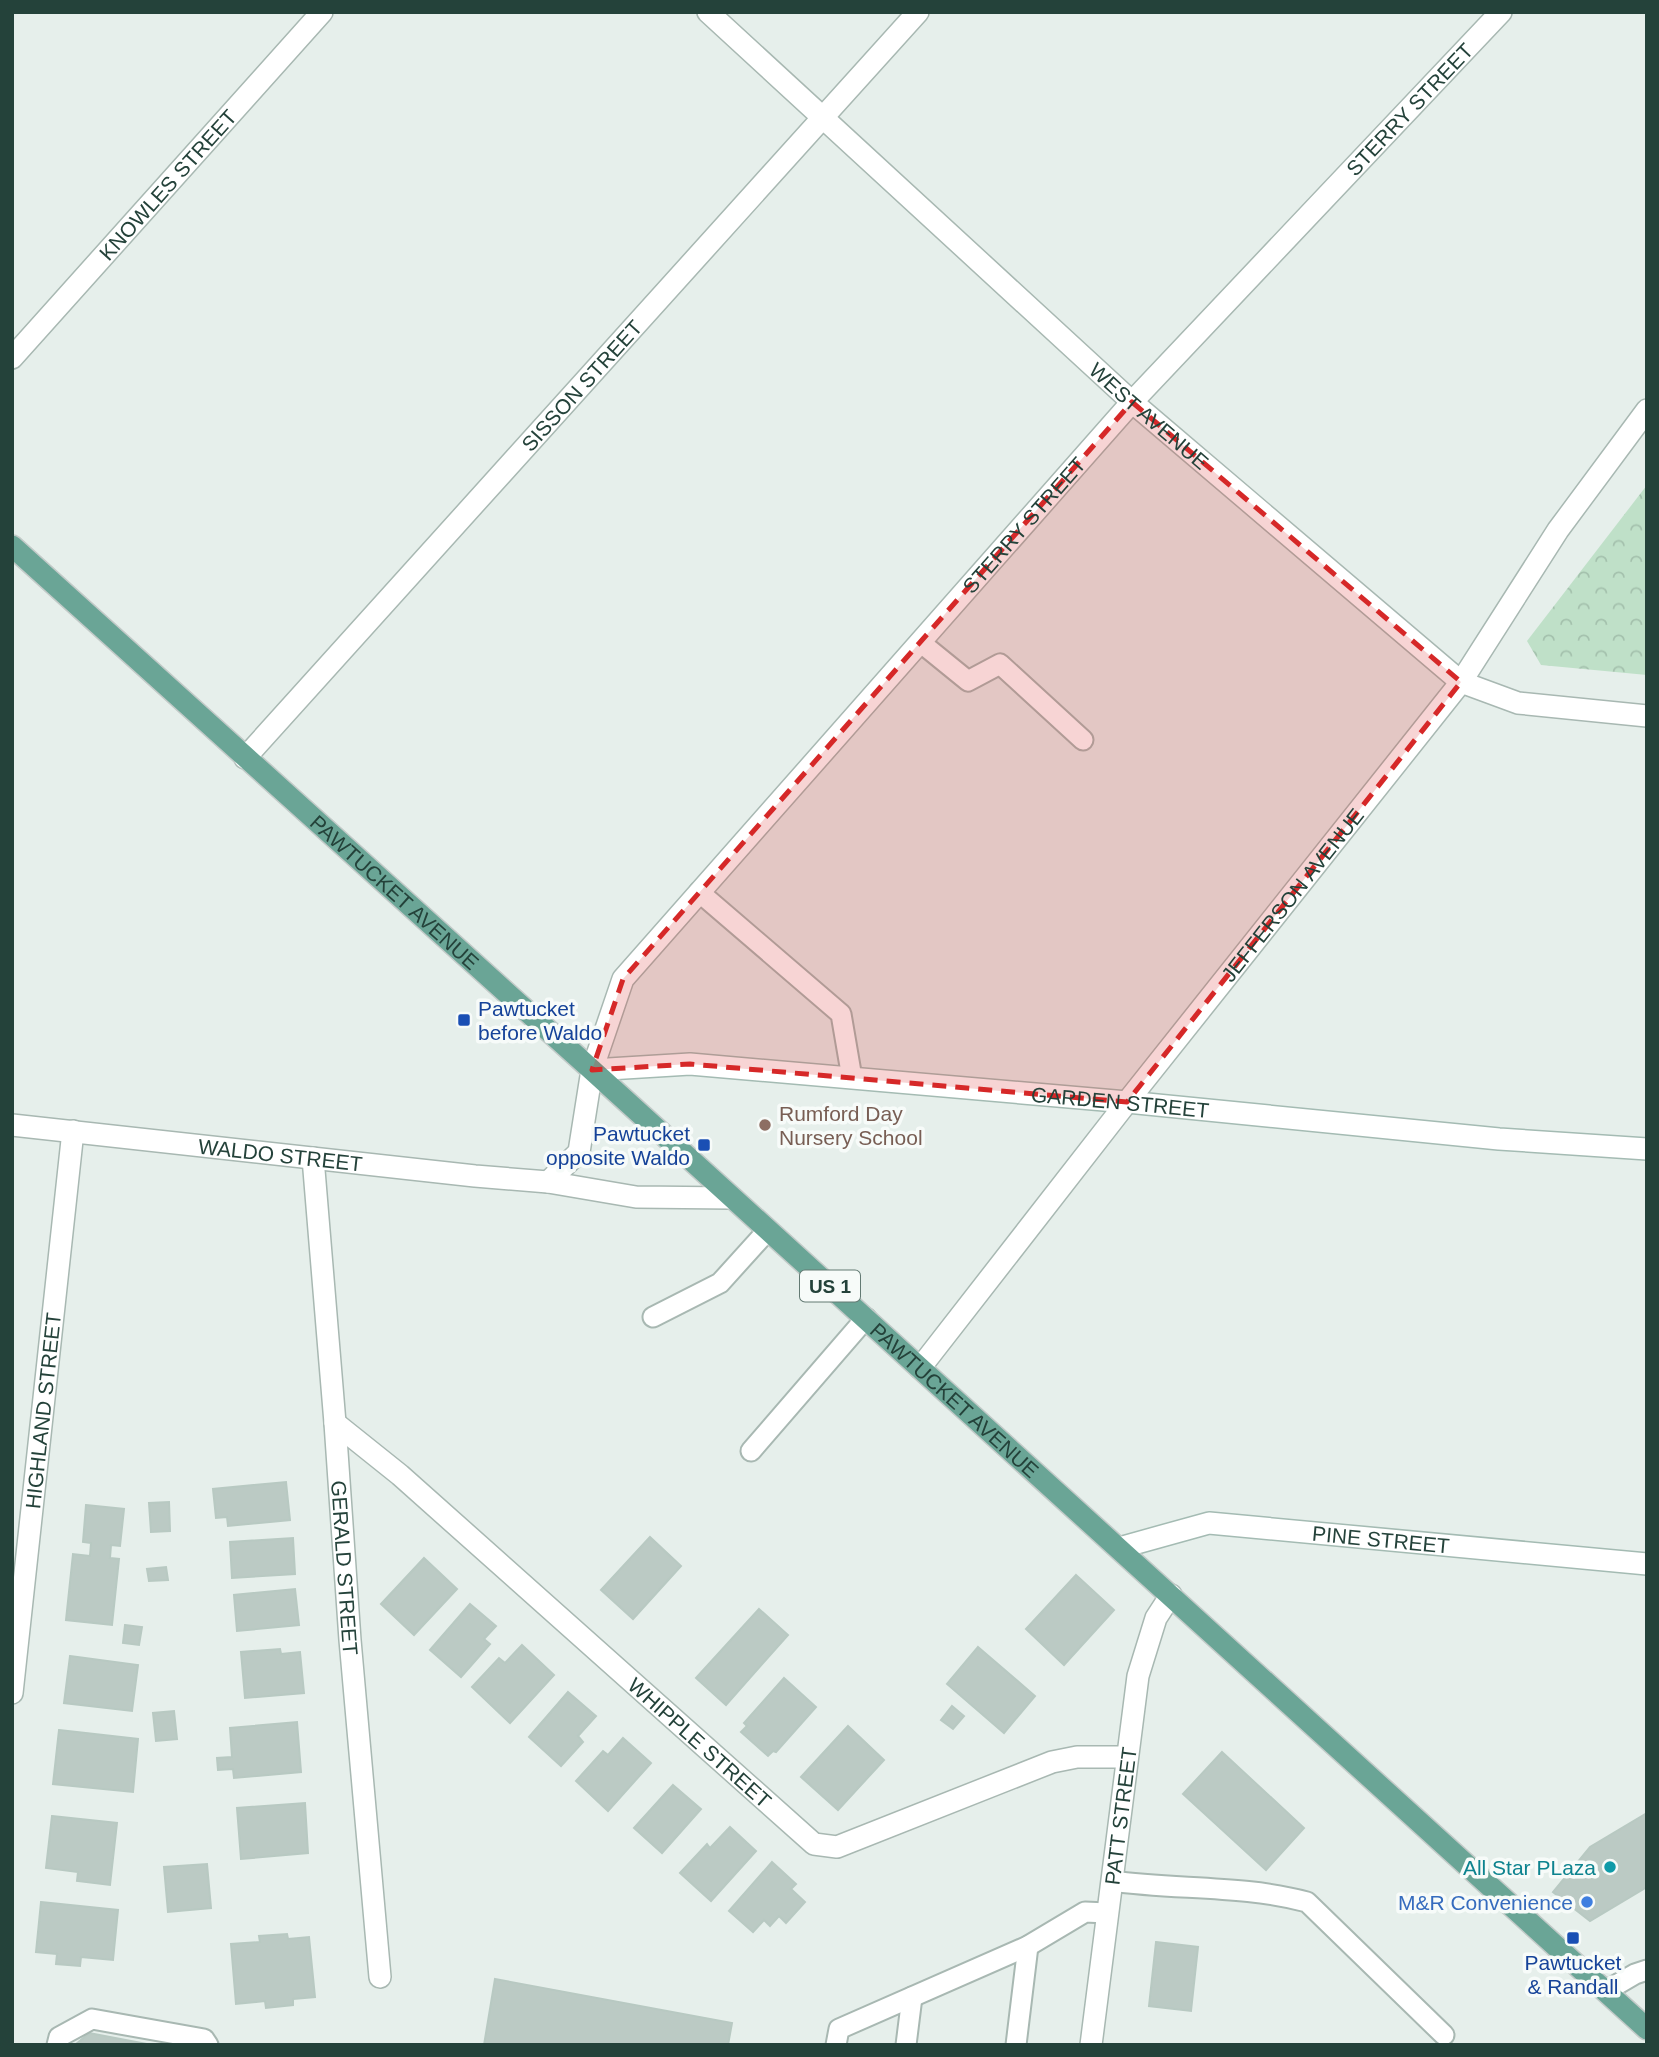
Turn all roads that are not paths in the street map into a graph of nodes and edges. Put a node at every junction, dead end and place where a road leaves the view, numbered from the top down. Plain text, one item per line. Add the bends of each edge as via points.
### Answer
1 (322, 12) edge
2 (708, 12) edge
3 (918, 12) edge
4 (1501, 12) edge
5 (824, 117) junction
6 (12, 358) edge
7 (1132, 402) junction
8 (1647, 410) edge
9 (12, 547) edge
10 (920, 642) junction
11 (1461, 682) junction
12 (1647, 716) edge
13 (1083, 740) dead end
14 (245, 758) junction
15 (699, 892) junction
16 (592, 1070) junction
17 (852, 1078) junction
18 (1127, 1102) junction
19 (12, 1125) edge
20 (73, 1131) junction
21 (1647, 1150) edge
22 (313, 1157) junction
23 (548, 1182) junction
24 (732, 1198) junction
25 (768, 1230) junction
26 (653, 1317) dead end
27 (866, 1318) junction
28 (920, 1367) junction
29 (335, 1423) junction
30 (751, 1451) dead end
31 (1119, 1548) junction
32 (1647, 1564) edge
33 (1171, 1595) junction
34 (12, 1693) edge
35 (1127, 1757) junction
36 (1112, 1881) junction
37 (1107, 1913) junction
38 (1028, 1946) junction
39 (1647, 1970) edge
40 (380, 1977) dead end
41 (1606, 1991) junction
42 (912, 1997) junction
43 (1647, 2029) edge
44 (1444, 2035) dead end
45 (57, 2045) edge
46 (208, 2045) edge
47 (836, 2045) edge
48 (905, 2045) edge
49 (1016, 2045) edge
50 (1091, 2045) edge

1 - 6 street, KNOWLES STREET
2 - 5 street, WEST AVENUE
3 - 5 street, SISSON STREET
4 - 7 street, STERRY STREET
5 - 7 street, WEST AVENUE
5 - 14 street, SISSON STREET
7 - 10 street, STERRY STREET
7 - 11 street, WEST AVENUE
8 - 11 street, JEFFERSON AVENUE via 1558,530
9 - 14 main road, PAWTUCKET AVENUE / US 1
10 - 13 lane via 968,681 999,664
10 - 15 street, STERRY STREET
11 - 12 street, WEST AVENUE via 1518,703
11 - 18 street, JEFFERSON AVENUE
14 - 16 main road, PAWTUCKET AVENUE / US 1
15 - 16 street, STERRY STREET via 623,979
15 - 17 lane via 841,1014
16 - 17 street, GARDEN STREET via 690,1064
16 - 23 street via 579,1152
16 - 24 main road, PAWTUCKET AVENUE / US 1
17 - 18 street, GARDEN STREET
18 - 21 street, GARDEN STREET
18 - 28 street, JEFFERSON AVENUE
19 - 20 street, WALDO STREET
20 - 22 street, WALDO STREET
20 - 34 street, HIGHLAND STREET
22 - 23 street, WALDO STREET
22 - 29 street, GERALD STREET
23 - 24 street, WALDO STREET via 636,1197
24 - 25 main road, PAWTUCKET AVENUE / US 1
25 - 26 lane via 720,1283
25 - 27 main road, PAWTUCKET AVENUE / US 1
27 - 28 main road, PAWTUCKET AVENUE / US 1
27 - 30 lane
28 - 31 main road, PAWTUCKET AVENUE / US 1
29 - 35 street, WHIPPLE STREET via 400,1475 814,1844 837,1847 1052,1762
29 - 40 street, GERALD STREET
31 - 32 street, PINE STREET via 1209,1524
31 - 33 main road, PAWTUCKET AVENUE / US 1
33 - 35 street, PATT STREET via 1156,1618 1138,1676
33 - 41 main road, PAWTUCKET AVENUE / US 1
35 - 36 street, PATT STREET
36 - 37 street, PATT STREET
36 - 44 lane via 1278,1894 1307,1902
37 - 38 lane via 1085,1912
37 - 50 street, PATT STREET
38 - 42 lane
38 - 49 lane
39 - 41 lane
41 - 43 main road, PAWTUCKET AVENUE / US 1
42 - 47 lane via 839,2029
42 - 48 lane
45 - 46 lane via 59,2037 92,2019 204,2039

